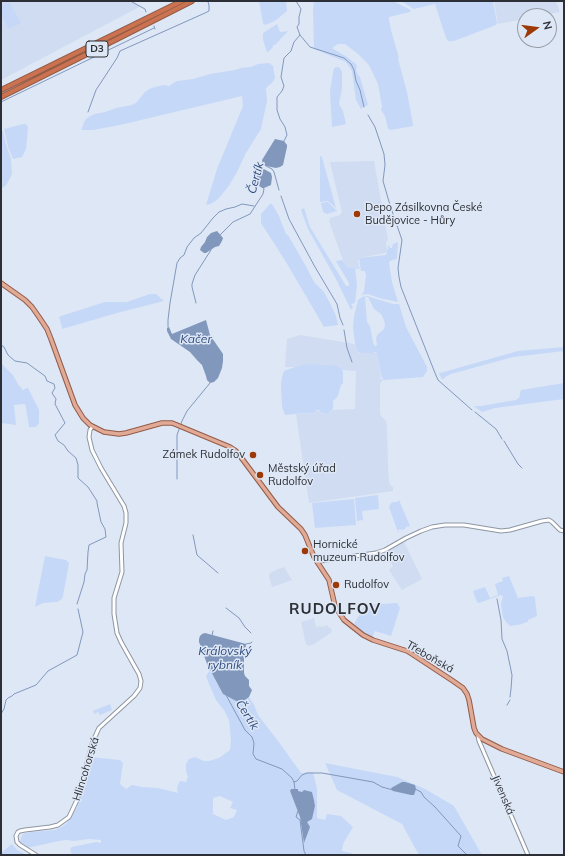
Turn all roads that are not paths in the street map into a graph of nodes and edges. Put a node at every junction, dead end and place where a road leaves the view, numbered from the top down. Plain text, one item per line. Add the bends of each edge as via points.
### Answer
1 (182, 1) edge
2 (192, 1) edge
3 (1, 90) edge
4 (1, 97) edge
5 (1, 283) edge
6 (92, 427) junction
7 (564, 531) edge
8 (317, 562) junction
9 (478, 736) junction
10 (564, 772) edge
11 (36, 855) edge
12 (528, 855) edge

1 - 3 highway, D3
2 - 4 highway, D3
5 - 6 main road via 24,300 40,317 77,408
6 - 8 main road, Třeboňská via 119,434 167,422 230,447 236,451 278,507 305,535
6 - 11 street, Hlincohorská via 89,437 92,450 126,513 121,543 122,572 114,598 114,614 117,633 141,681 140,688 134,696 100,728 93,741 77,800 69,816 58,825 18,832 17,842
7 - 8 street via 549,520 501,531 464,525 445,525 420,531 376,553
8 - 9 main road, Třeboňská via 328,580 338,611 344,620 373,640 412,654 463,688 467,694
9 - 10 main road via 502,749
9 - 12 street, Jivenská

